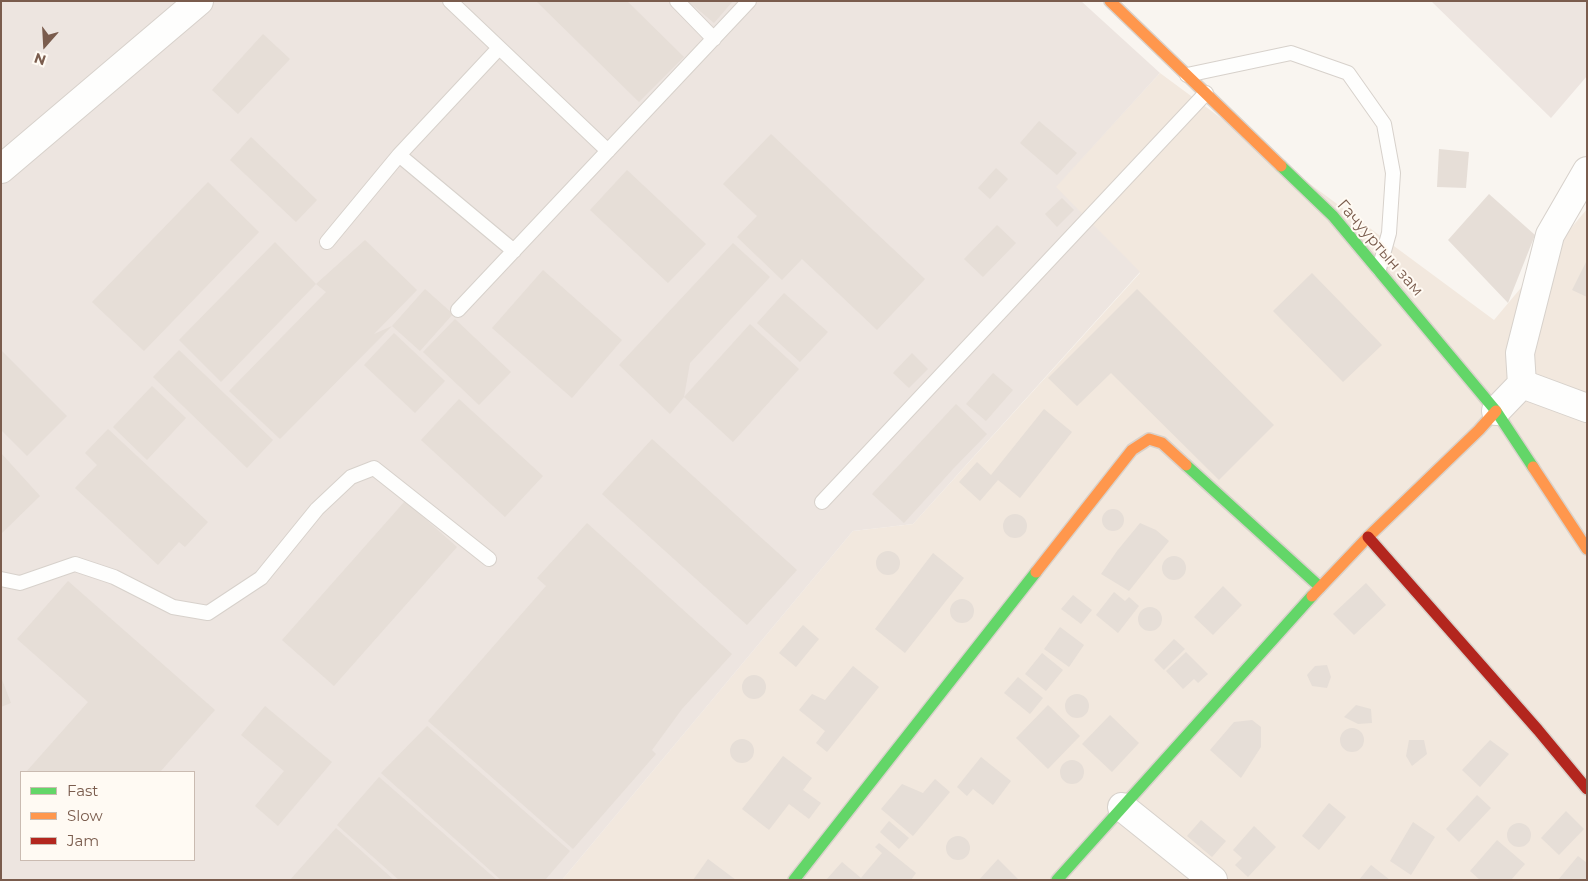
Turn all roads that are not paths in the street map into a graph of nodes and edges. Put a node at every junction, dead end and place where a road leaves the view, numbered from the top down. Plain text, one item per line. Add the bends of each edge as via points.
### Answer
1 (199, 1) edge
2 (450, 1) edge
3 (676, 1) edge
4 (749, 1) edge
5 (1110, 1) edge
6 (714, 39) junction
7 (499, 48) junction
8 (1187, 75) junction
9 (1206, 93) junction
10 (608, 151) junction
11 (399, 155) junction
12 (1, 169) edge
13 (1587, 171) edge
14 (327, 242) dead end
15 (514, 251) junction
16 (1379, 269) junction
17 (458, 310) dead end
18 (1522, 384) junction
19 (1587, 408) edge
20 (1496, 411) junction
21 (822, 502) dead end
22 (1368, 537) junction
23 (1587, 549) edge
24 (489, 559) dead end
25 (1, 579) edge
26 (1320, 587) junction
27 (1587, 789) edge
28 (1122, 807) junction
29 (794, 880) edge
30 (1057, 880) edge
31 (1212, 880) edge

1 - 12 street
2 - 7 lane
3 - 6 lane
4 - 6 lane
5 - 8 main road, Гачууртын зам
6 - 10 lane
7 - 10 lane
7 - 11 lane
8 - 9 main road, Гачууртын зам
8 - 16 lane via 1291,53 1348,72 1384,124 1393,174 1389,233
9 - 16 main road, Гачууртын зам via 1333,216
9 - 21 lane
10 - 15 lane
11 - 14 lane
11 - 15 lane
13 - 18 street via 1550,235 1520,352
15 - 17 lane
16 - 20 main road, Гачууртын зам
18 - 19 street
18 - 20 street
20 - 22 main road
20 - 23 main road, Гачууртын зам
22 - 26 main road
22 - 27 main road
24 - 25 lane via 374,468 351,478 317,509 262,578 208,613 173,607 114,577 74,564 20,583
26 - 28 main road
26 - 29 main road via 1162,444 1149,439 1132,450
28 - 30 main road
28 - 31 street

